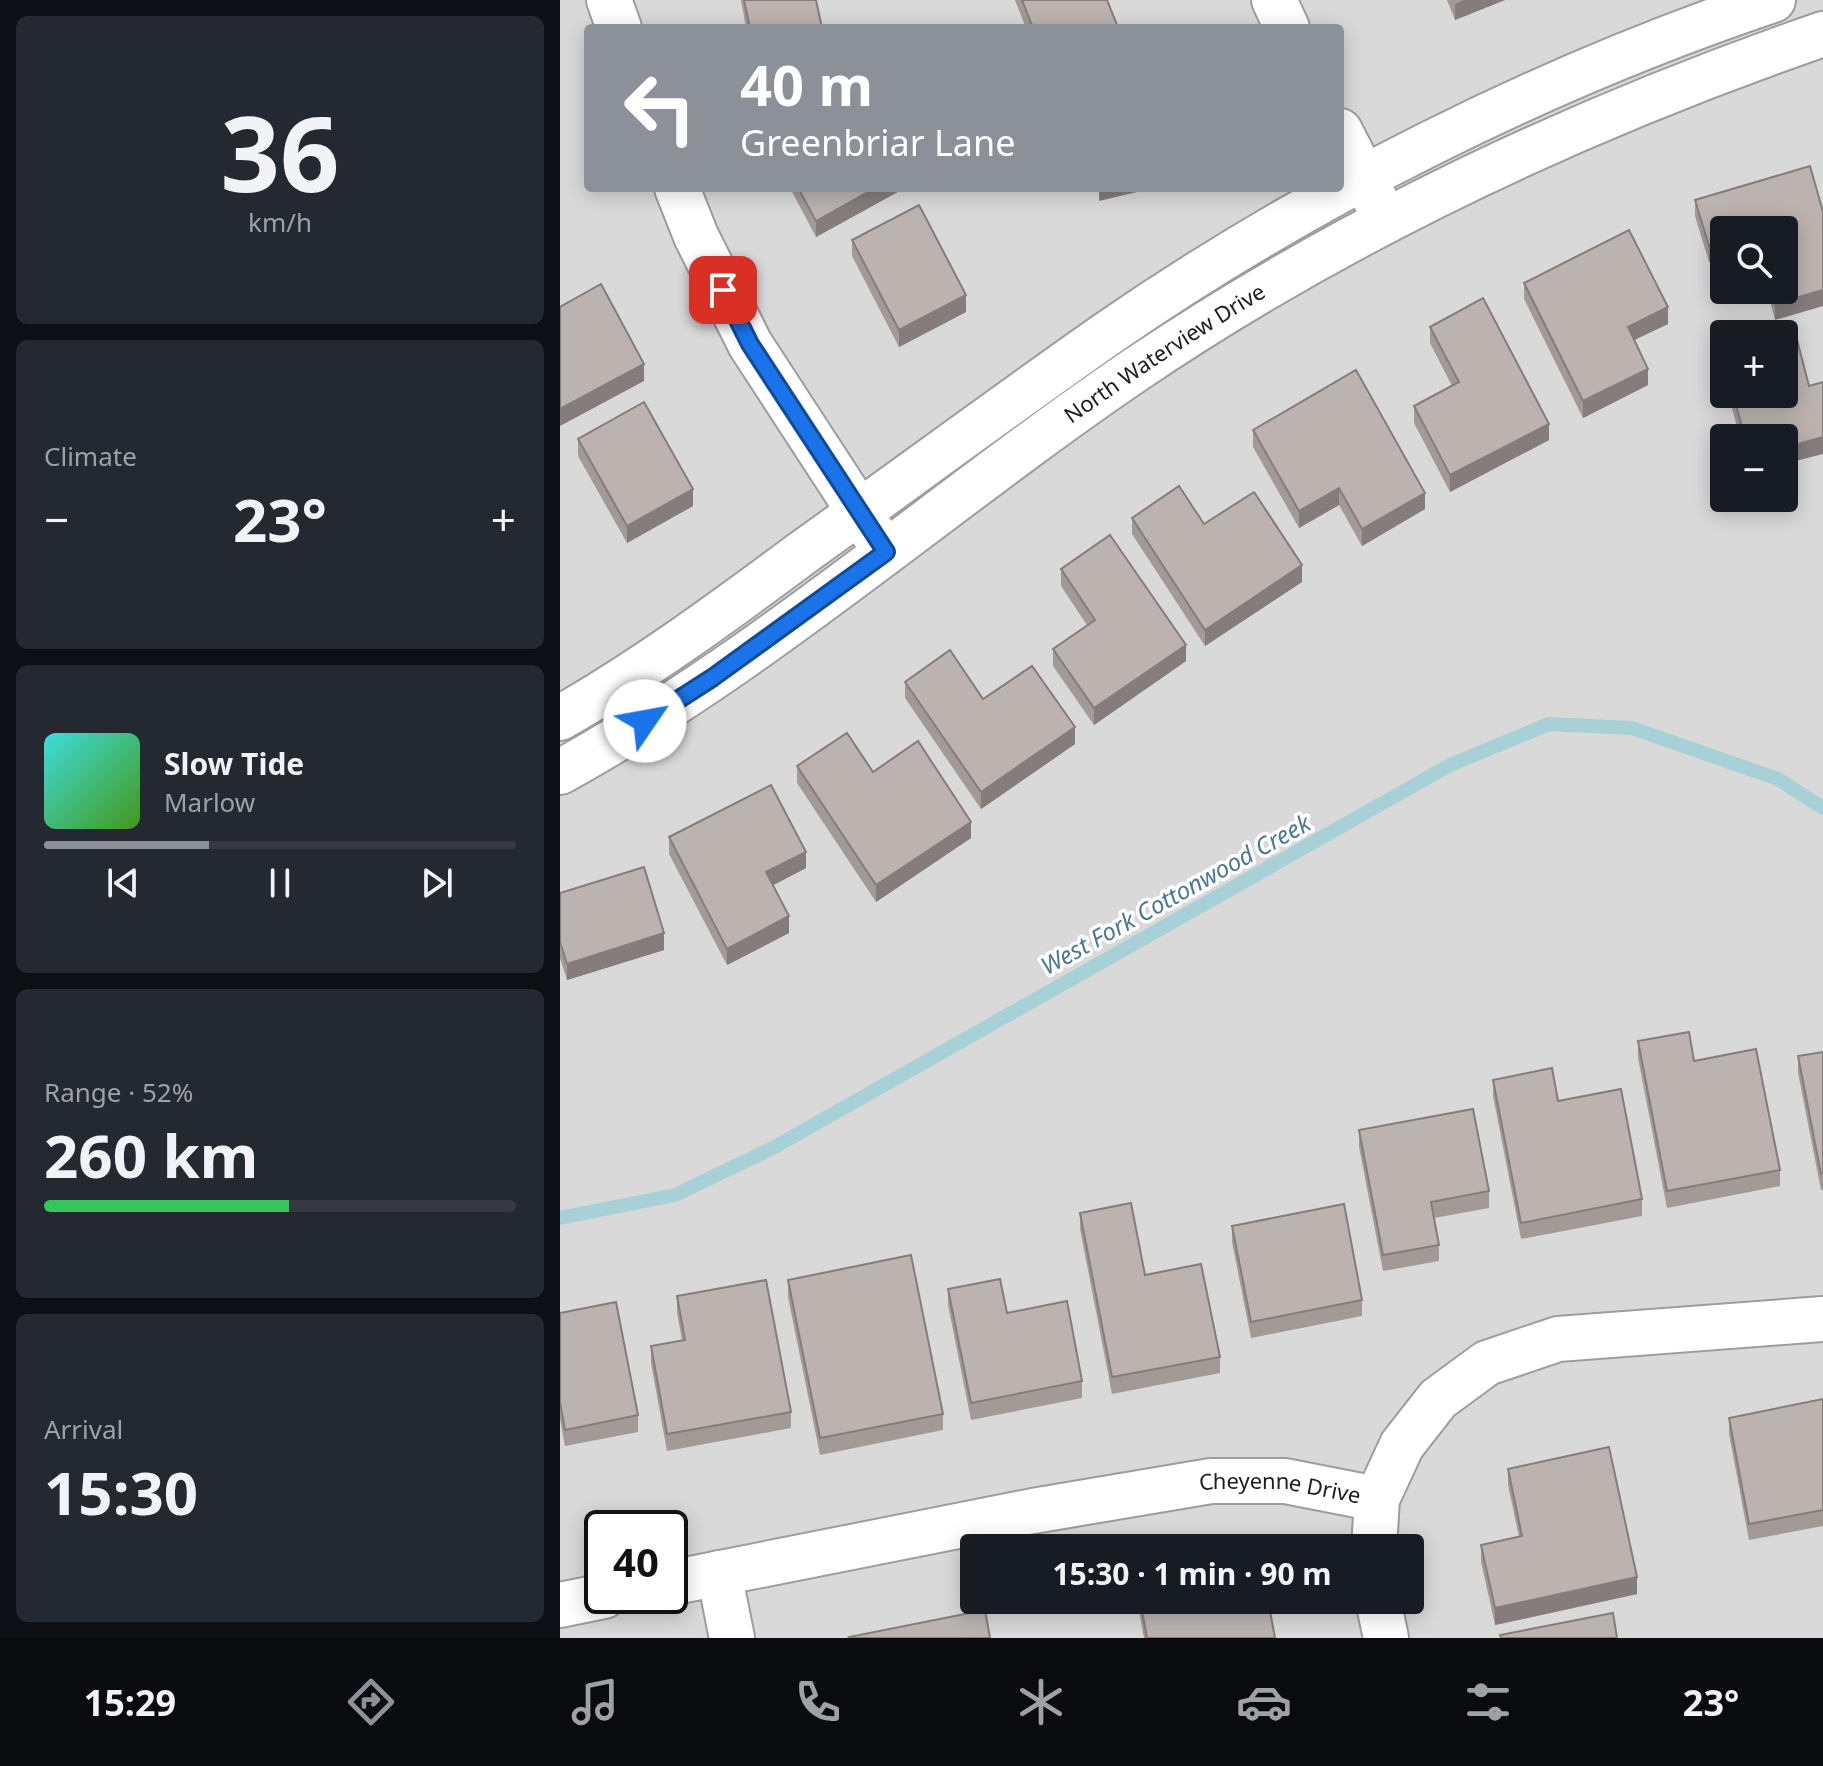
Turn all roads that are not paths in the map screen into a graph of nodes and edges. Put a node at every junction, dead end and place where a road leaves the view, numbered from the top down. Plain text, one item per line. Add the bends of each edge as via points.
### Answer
1 (609, 0) edge
2 (1274, 0) edge
3 (1773, 0) edge
4 (618, 24) edge
5 (1285, 24) edge
6 (1823, 34) edge
7 (1344, 139) edge
8 (1364, 178) junction
9 (1344, 189) edge
10 (679, 192) edge
11 (1339, 192) edge
12 (1385, 219) junction
13 (859, 512) junction
14 (886, 552) junction
15 (560, 718) edge
16 (560, 772) edge
17 (1823, 1319) edge
18 (1377, 1499) junction
19 (1375, 1534) edge
20 (719, 1573) junction
21 (688, 1579) edge
22 (584, 1600) edge
23 (560, 1605) edge
24 (1381, 1614) edge
25 (732, 1638) edge
26 (1386, 1638) edge

1 - 4 street
2 - 5 street
3 - 8 street via 1620,58
6 - 12 street, North Waterview Drive via 1640,101
7 - 8 street
8 - 9 street
8 - 12 street
10 - 13 street via 750,344
11 - 13 street via 1159,299
12 - 14 street, North Waterview Drive via 1135,370
13 - 14 street
13 - 15 street via 686,639
14 - 16 street, North Waterview Drive via 712,678
17 - 18 street, Cheyenne Drive via 1558,1339 1487,1363 1438,1399 1402,1445
18 - 19 street
18 - 20 street, Cheyenne Drive via 1285,1481 1211,1481
20 - 21 street, Cheyenne Drive
20 - 25 street
22 - 23 street
24 - 26 street

